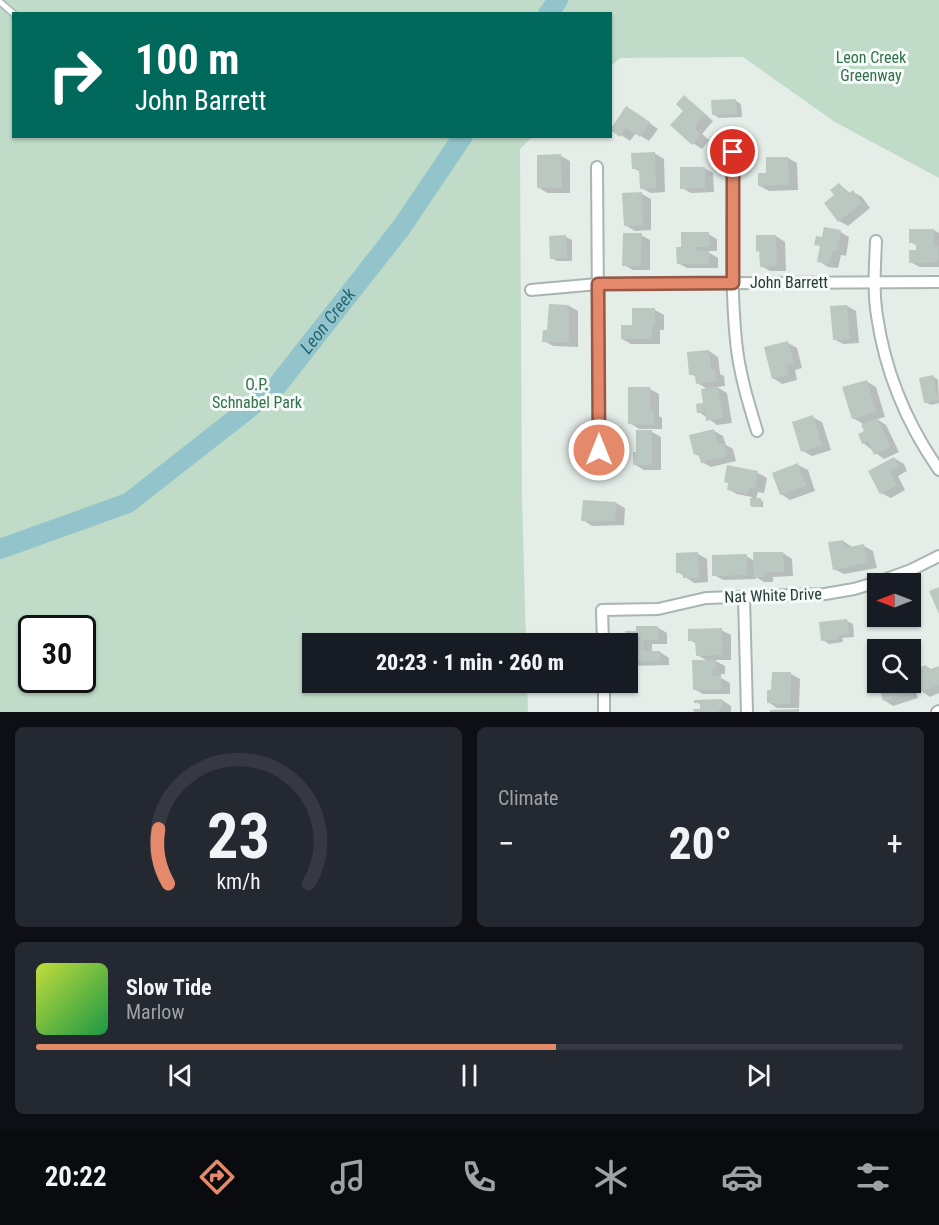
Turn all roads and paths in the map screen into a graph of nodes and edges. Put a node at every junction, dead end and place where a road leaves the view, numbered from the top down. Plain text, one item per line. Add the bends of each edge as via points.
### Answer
1 (0, 2) edge
2 (12, 12) edge
3 (733, 152) dead end
4 (597, 166) dead end
5 (876, 241) dead end
6 (874, 282) junction
7 (939, 282) edge
8 (733, 283) junction
9 (598, 284) junction
10 (531, 290) dead end
11 (757, 431) dead end
12 (599, 450) dead end
13 (939, 470) edge
14 (939, 556) edge
15 (744, 597) junction
16 (603, 633) edge
17 (604, 693) edge
18 (604, 712) edge
19 (747, 712) edge

1 - 2 lane
3 - 8 street
4 - 9 street
5 - 6 street
6 - 7 street, John Barrett
6 - 8 street, John Barrett
6 - 13 street via 883,348 894,384 908,418
8 - 9 street, John Barrett
8 - 11 street via 736,344
9 - 10 street, John Barrett
9 - 12 street
14 - 15 street, Nat White Drive via 854,589
15 - 16 street, Nat White Drive via 706,598 658,609 602,610
15 - 19 street
17 - 18 street

